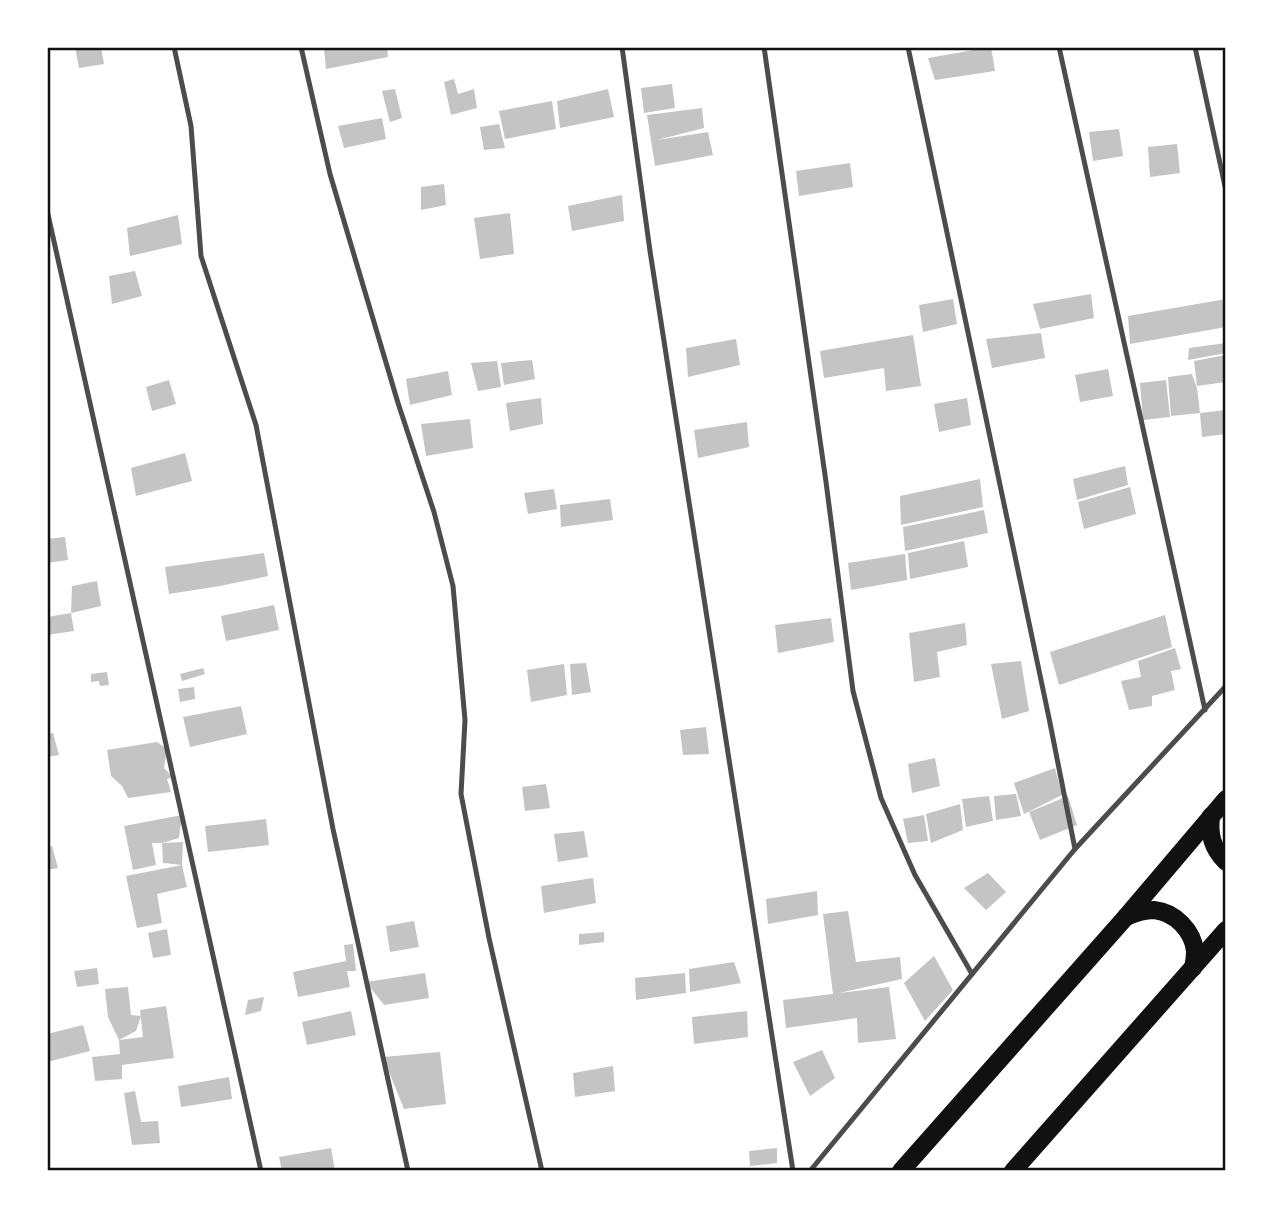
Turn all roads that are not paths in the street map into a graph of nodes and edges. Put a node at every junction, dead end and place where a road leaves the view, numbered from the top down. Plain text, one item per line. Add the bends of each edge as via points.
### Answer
1 (174, 47) edge
2 (301, 47) edge
3 (622, 47) edge
4 (764, 47) edge
5 (908, 47) edge
6 (1059, 47) edge
7 (1195, 47) edge
8 (1226, 191) edge
9 (47, 210) edge
10 (1226, 685) edge
11 (1205, 710) junction
12 (1226, 799) edge
13 (1211, 816) junction
14 (1075, 849) junction
15 (1226, 862) edge
16 (1125, 918) junction
17 (1226, 930) edge
18 (1193, 968) junction
19 (972, 974) junction
20 (261, 1171) edge
21 (408, 1171) edge
22 (542, 1171) edge
23 (793, 1171) edge
24 (810, 1171) edge
25 (901, 1171) edge
26 (1013, 1171) edge

1 - 21 lane via 191,125 201,256 256,425 332,829
2 - 22 lane via 330,174 453,586 465,720 461,794
3 - 23 lane
4 - 19 lane via 853,691 881,798 915,875
5 - 14 lane
6 - 11 lane
7 - 8 lane
9 - 20 lane
10 - 11 lane
11 - 14 lane
12 - 13 main road
13 - 15 main road via 1209,832
13 - 16 main road
14 - 19 lane
16 - 18 main road via 1139,911 1170,915 1191,937
16 - 25 main road
17 - 18 main road
18 - 26 main road
19 - 24 lane

